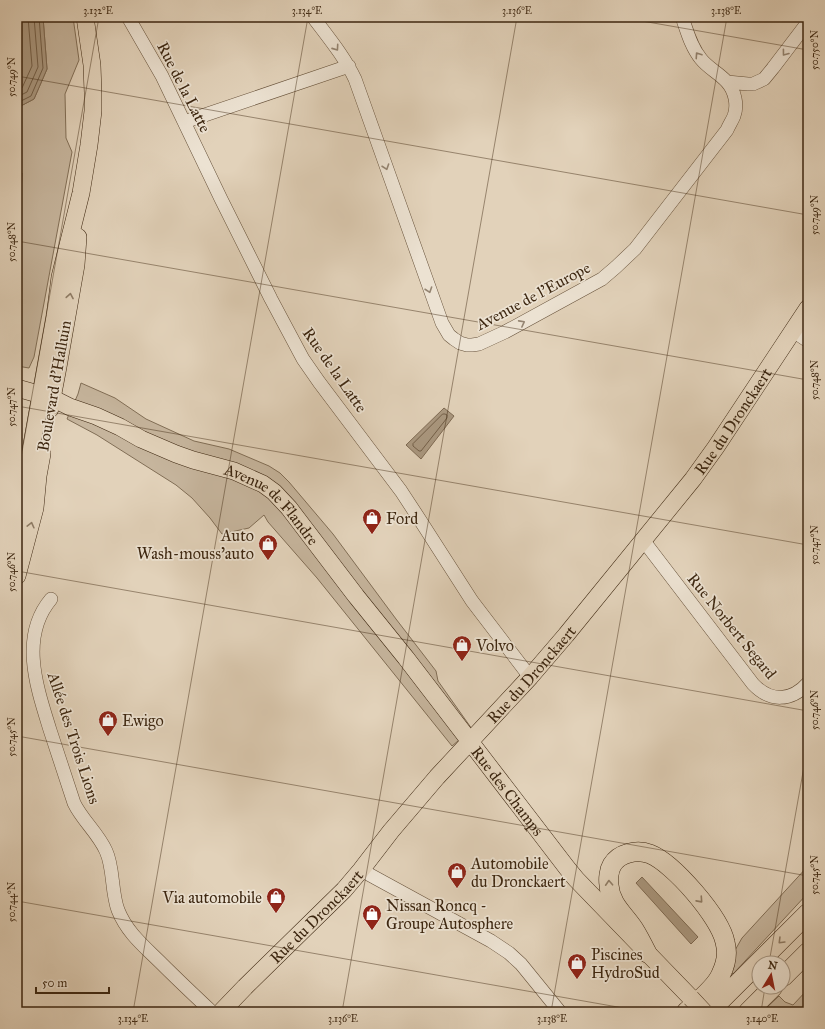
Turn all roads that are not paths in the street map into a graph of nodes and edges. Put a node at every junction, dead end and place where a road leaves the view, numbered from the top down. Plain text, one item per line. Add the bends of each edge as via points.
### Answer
1 (85, 17) edge
2 (94, 17) edge
3 (128, 17) edge
4 (313, 17) edge
5 (682, 17) edge
6 (808, 22) edge
7 (349, 66) junction
8 (727, 82) junction
9 (93, 100) junction
10 (184, 122) junction
11 (808, 308) edge
12 (802, 333) edge
13 (17, 381) edge
14 (17, 388) edge
15 (47, 393) junction
16 (17, 531) edge
17 (646, 544) junction
18 (17, 576) edge
19 (51, 599) dead end
20 (530, 677) junction
21 (808, 683) edge
22 (469, 748) junction
23 (365, 872) junction
24 (808, 913) edge
25 (808, 952) edge
26 (647, 953) junction
27 (791, 970) edge
28 (765, 995) edge
29 (688, 1005) edge
30 (212, 1012) edge
31 (221, 1012) edge
32 (233, 1012) edge
33 (560, 1012) edge
34 (704, 1012) edge
35 (709, 1012) edge
36 (748, 1012) edge

1 - 9 main road, Boulevard d'Halluin via 92,65
2 - 9 main road, Boulevard d'Halluin via 96,78
3 - 10 street, Rue de la Latte via 157,66
4 -> 7 street, Avenue de l'Europe
8 -> 5 street via 697,55
6 -> 8 street via 764,79 748,84
7 -> 8 street, Avenue de l'Europe via 439,318 445,330 454,339 472,345 497,336 594,283 629,255 734,118 736,99
7 - 10 street
9 - 15 main road, Boulevard d'Halluin via 81,193 62,265
10 - 20 street, Rue de la Latte via 303,359 401,491 472,601
11 - 12 main road, Rue du Dronckaert
12 - 17 main road, Rue du Dronckaert
13 - 15 main road, Avenue de Flandre
14 - 15 main road, Avenue de Flandre
15 - 16 main road, Boulevard d'Halluin
18 -> 15 main road, Boulevard d'Halluin via 35,508
15 - 22 main road, Avenue de Flandre via 109,414 161,447 184,457 234,471 269,488 289,508 406,658
17 - 20 main road, Rue du Dronckaert
17 - 21 street, Rue Norbert Segard via 758,689 767,695 785,697 798,692
17 - 22 main road, Rue du Dronckaert via 557,660
19 - 30 street, Allée des Trois Lions via 40,615 36,629 33,648 34,670 39,694 74,803 106,851 114,896 124,923 142,946
20 - 22 main road, Rue du Dronckaert
22 - 23 main road, Rue du Dronckaert via 419,798
22 - 26 main road, Rue des Champs via 520,822 544,850 576,879
23 - 31 main road, Rue du Dronckaert via 328,905
23 - 32 main road, Rue du Dronckaert via 348,899
23 - 33 street via 509,953
24 -> 35 highway
25 - 27 highway
26 - 29 main road, Rue des Champs
26 -> 29 highway via 634,929 613,901 608,885 612,865 617,859 635,852 651,854 677,874 706,906 725,940 726,960 719,979
28 - 36 highway
29 - 34 main road, Rue des Champs, bridge

